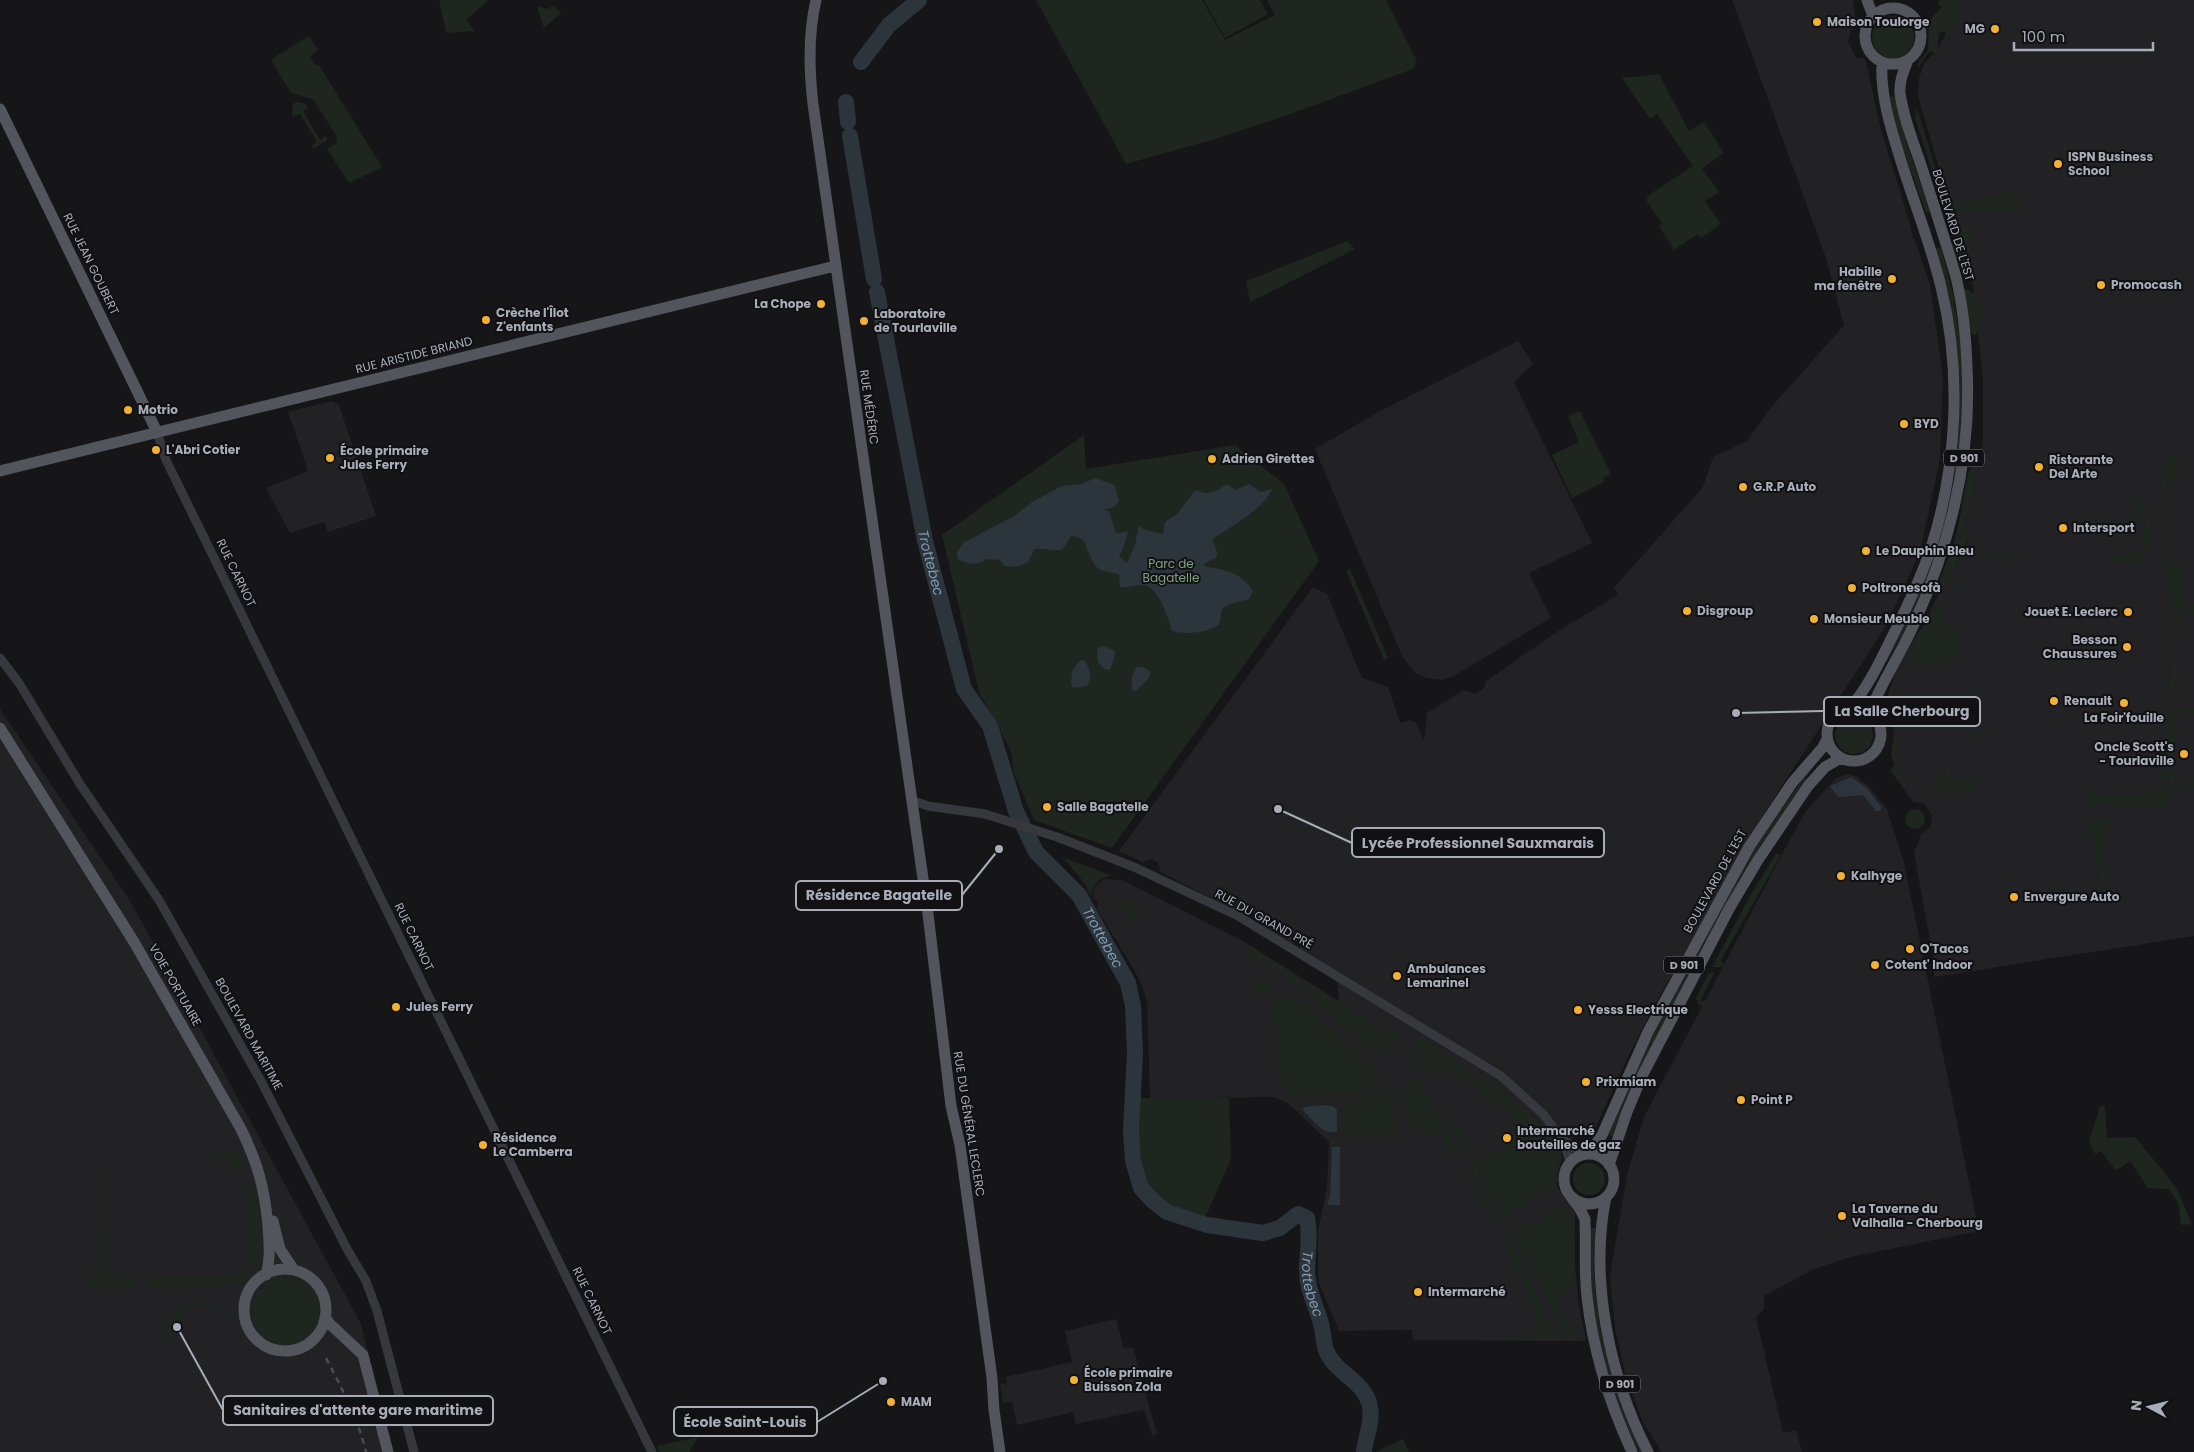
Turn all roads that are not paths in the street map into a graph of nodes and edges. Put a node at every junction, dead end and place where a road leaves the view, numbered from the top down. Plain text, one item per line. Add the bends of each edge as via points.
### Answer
1 (816, 0) edge
2 (1867, 0) edge
3 (1889, 4) edge
4 (1873, 16) junction
5 (1908, 60) junction
6 (1882, 62) junction
7 (0, 109) edge
8 (835, 266) junction
9 (157, 432) junction
10 (0, 471) edge
11 (0, 658) edge
12 (1851, 706) junction
13 (1870, 712) junction
14 (0, 728) edge
15 (1827, 739) junction
16 (1841, 758) junction
17 (911, 800) junction
18 (1563, 1140) junction
19 (1587, 1154) junction
20 (1570, 1162) junction
21 (1609, 1165) junction
22 (265, 1193) junction
23 (1571, 1197) junction
24 (1606, 1198) junction
25 (294, 1270) junction
26 (266, 1274) junction
27 (326, 1317) junction
28 (317, 1336) junction
29 (353, 1346) junction
30 (388, 1452) edge
31 (414, 1452) edge
32 (652, 1452) edge
33 (1000, 1452) edge
34 (1632, 1452) edge
35 (1648, 1452) edge

1 - 8 main road, RUE MÉDÉRIC via 810,45 811,84
2 - 4 main road
3 - 4 main road
3 - 5 main road via 1914,16 1921,31 1919,47
4 - 6 main road via 1868,22 1865,37 1870,52
5 - 6 main road via 1891,64
5 - 13 main road, BOULEVARD DE L'EST / D 901 via 1900,92 1956,279 1965,330 1968,415 1960,486 1946,544 1913,627 1875,696
6 - 12 main road, D 901 via 1881,81 1892,134 1941,287 1954,374 1953,418 1950,463 1930,550 1883,655
7 - 9 main road, RUE JEAN GOUBERT
8 - 9 main road, RUE ARISTIDE BRIAND
8 - 17 main road, RUE MÉDÉRIC
9 - 10 main road, RUE ARISTIDE BRIAND
9 - 32 street, RUE CARNOT via 164,454 240,611
11 - 31 street, BOULEVARD MARITIME via 159,900 250,1062 366,1282 377,1311
12 - 13 main road
12 - 15 main road via 1834,715 1827,728
13 - 16 main road via 1880,726 1881,735 1875,752 1861,760
14 - 22 main road, VOIE PORTUAIRE via 150,969 241,1129
15 - 16 main road via 1834,753
15 - 19 main road, BOULEVARD DE L'EST / D 901 via 1792,783 1749,847 1648,1032 1602,1135
16 - 21 main road, D 901 via 1824,767 1808,786 1729,909 1639,1083
17 - 18 street, RUE DU GRAND PRÉ via 928,806 965,810 1057,837 1134,867 1238,916 1501,1076 1543,1114
17 - 33 main road, RUE DU GÉNÉRAL LECLERC
18 - 19 street, RUE DU GRAND PRÉ
18 - 20 street, RUE DU GRAND PRÉ
19 - 20 main road
19 - 21 main road via 1600,1157
20 - 23 main road via 1564,1183
21 - 24 main road via 1614,1178
22 - 25 main road via 280,1249
22 - 26 main road, VOIE PORTUAIRE via 270,1254
23 - 24 main road via 1586,1204
23 - 34 main road, D 901 via 1585,1220 1587,1295 1594,1343 1605,1387
24 - 35 main road, D 901 via 1601,1272 1608,1343 1628,1408
25 - 26 main road
25 - 27 main road via 318,1286 326,1304
26 - 28 main road via 254,1285 246,1300 245,1318 253,1335 268,1347 282,1352 304,1347
27 - 28 main road
27 - 29 main road
28 - 29 main road via 338,1337
29 - 30 main road via 363,1355

